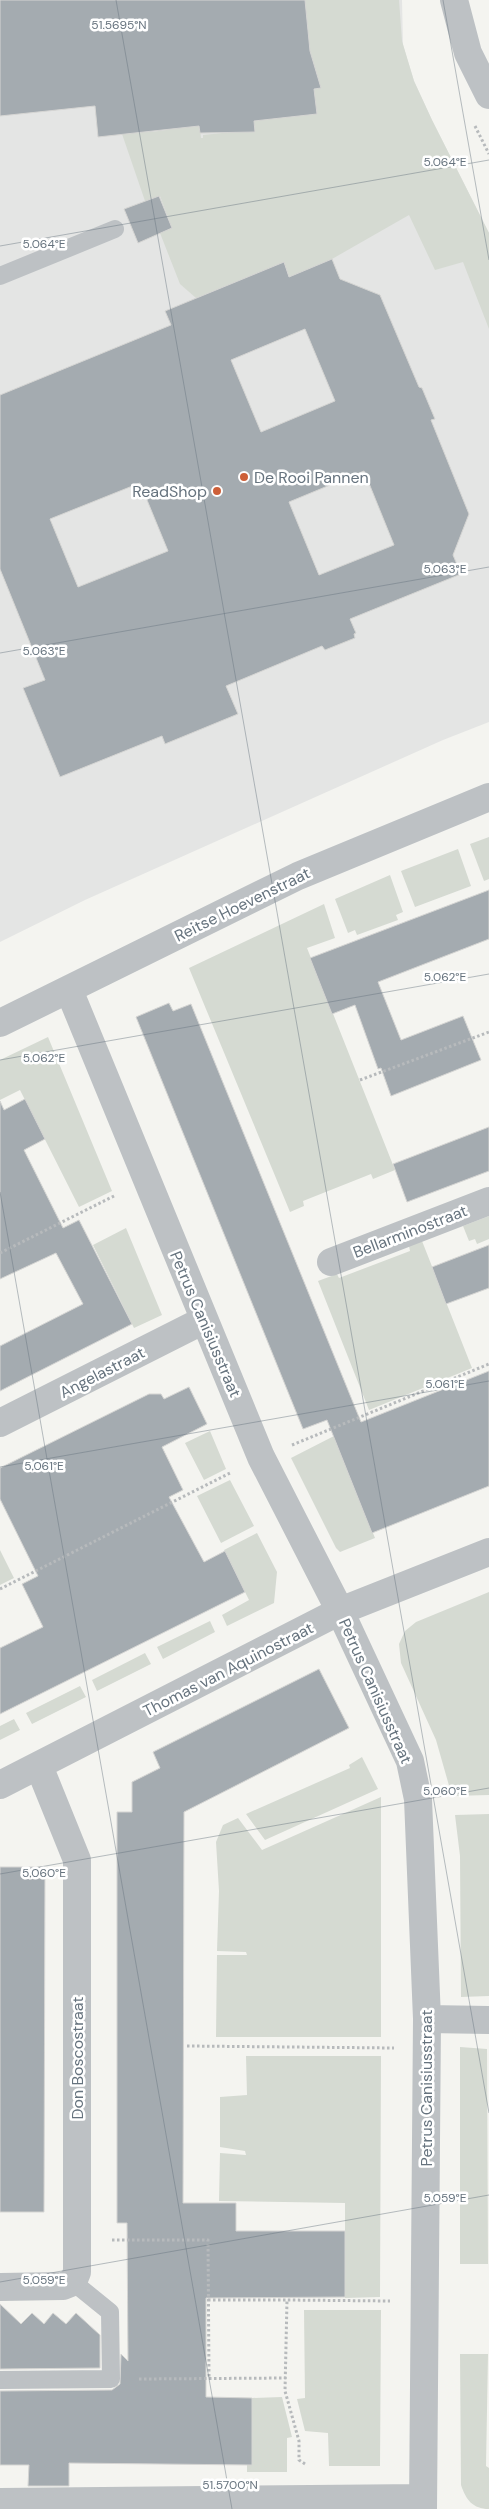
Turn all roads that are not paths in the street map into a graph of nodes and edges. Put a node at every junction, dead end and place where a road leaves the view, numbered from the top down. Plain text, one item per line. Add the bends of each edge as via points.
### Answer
1 (454, 0) edge
2 (489, 95) edge
3 (115, 229) dead end
4 (0, 276) edge
5 (489, 797) edge
6 (69, 990) junction
7 (0, 1023) edge
8 (489, 1201) edge
9 (331, 1262) dead end
10 (204, 1320) junction
11 (0, 1423) edge
12 (489, 1552) edge
13 (340, 1611) junction
14 (39, 1766) junction
15 (0, 1785) edge
16 (427, 2020) junction
17 (489, 2020) edge
18 (73, 2282) junction
19 (0, 2286) edge
20 (0, 2380) edge
21 (0, 2502) edge
22 (423, 2503) edge

1 - 2 street via 468,53
3 - 4 lane
5 - 6 street, Reitse Hoevenstraat via 298,876
6 - 7 street, Reitse Hoevenstraat
6 - 10 street, Petrus Canisiusstraat
8 - 9 street, Bellarminostraat
10 - 11 street, Angelastraat
10 - 13 street, Petrus Canisiusstraat via 261,1457
12 - 13 street, Thomas van Aquinostraat
13 - 14 street, Thomas van Aquinostraat
13 - 16 street, Petrus Canisiusstraat via 410,1761 418,1799
14 - 15 street, Thomas van Aquinostraat
14 - 18 street, Don Boscostraat via 77,1860 77,2272
16 - 17 street
16 - 22 street, Petrus Canisiusstraat
18 - 19 street via 63,2286
18 - 20 lane via 110,2312 111,2379
21 - 22 street via 337,2499

